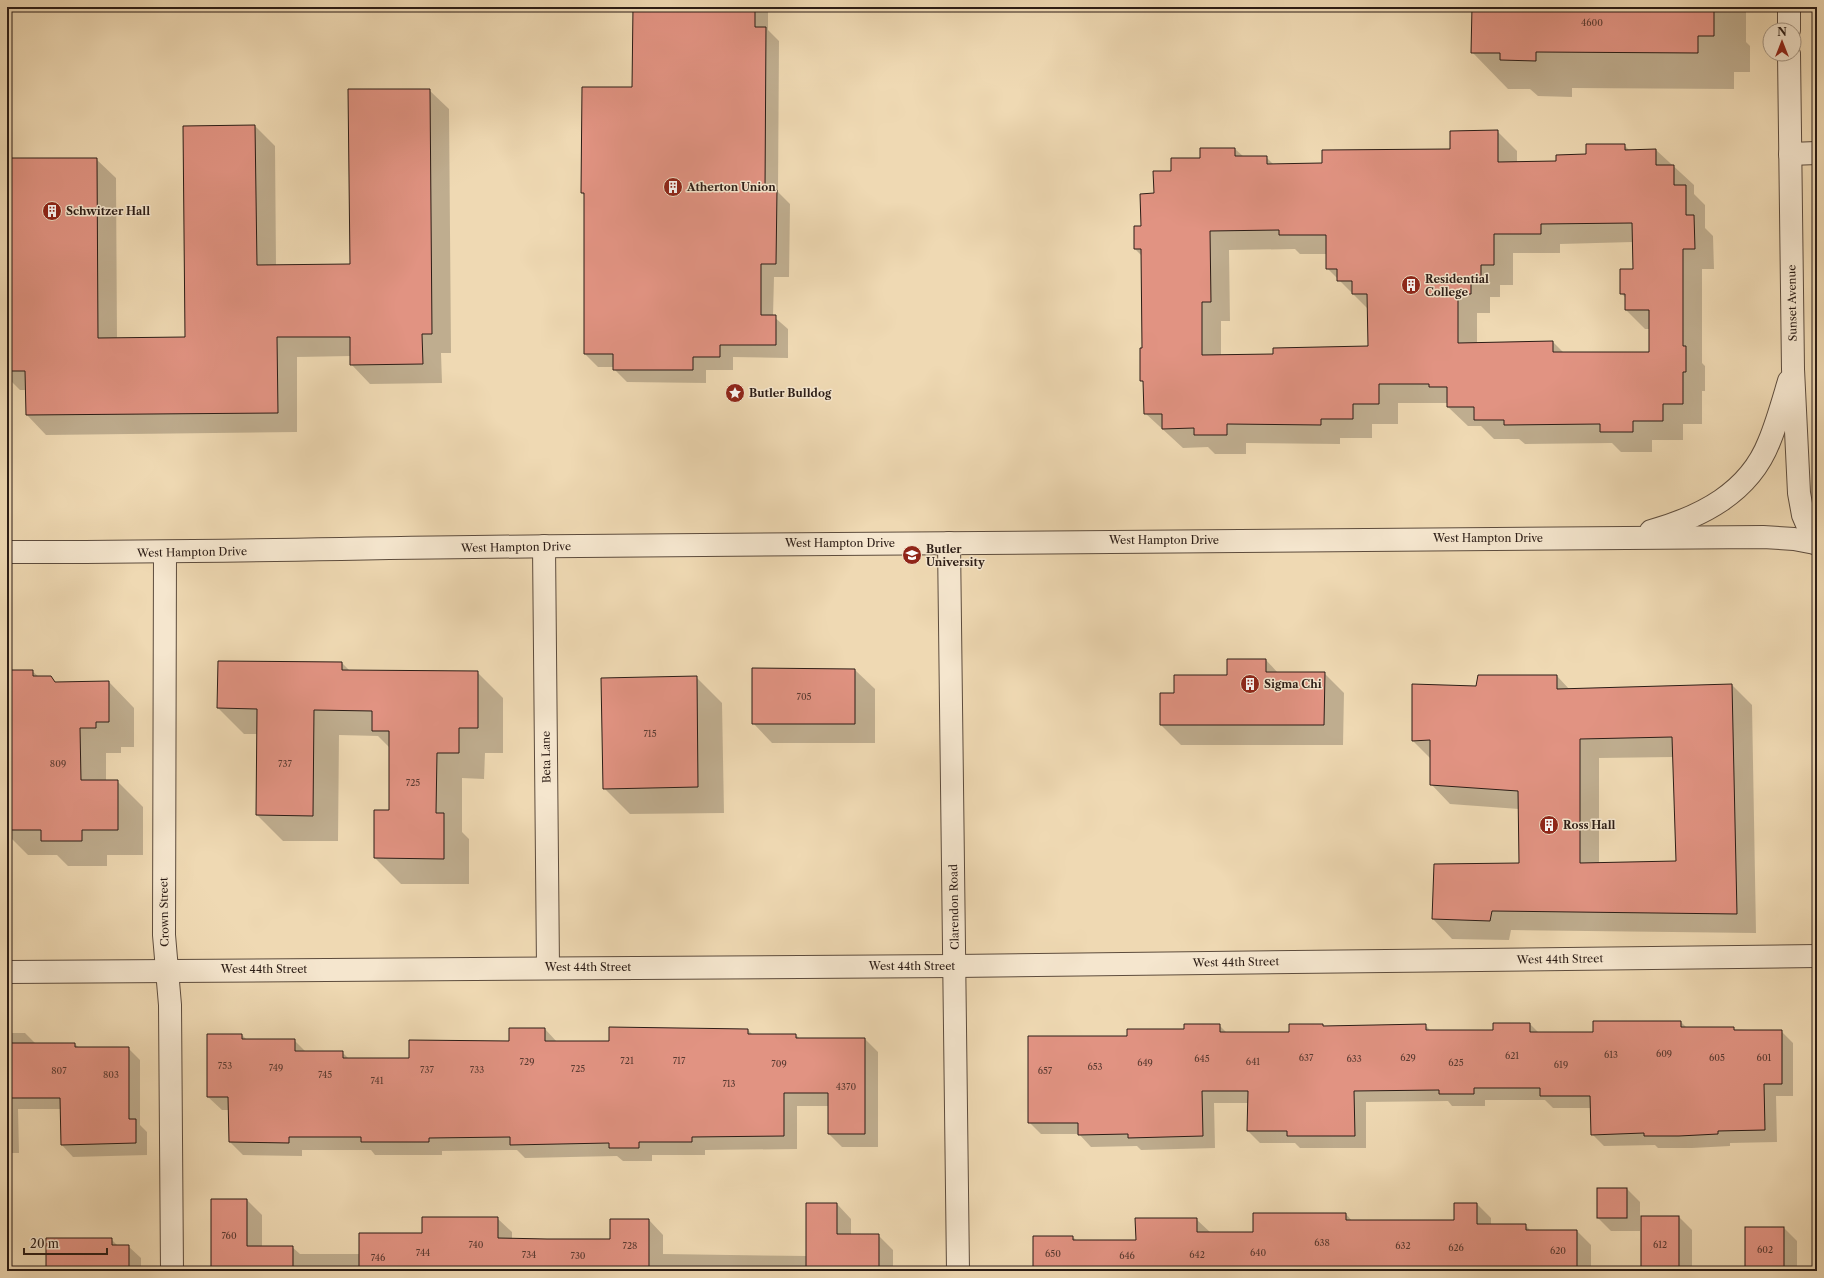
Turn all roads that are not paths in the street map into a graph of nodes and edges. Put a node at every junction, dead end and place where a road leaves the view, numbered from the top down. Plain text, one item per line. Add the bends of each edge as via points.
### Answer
1 (1789, 7) edge
2 (1789, 22) edge
3 (1790, 62) edge
4 (1817, 153) edge
5 (1790, 154) junction
6 (1793, 369) junction
7 (1627, 537) junction
8 (949, 543) junction
9 (544, 546) junction
10 (1816, 546) edge
11 (7, 552) edge
12 (165, 553) junction
13 (1817, 956) edge
14 (955, 966) junction
15 (548, 967) junction
16 (167, 970) junction
17 (7, 972) edge
18 (172, 1271) edge
19 (958, 1271) edge

1 - 2 street
3 - 5 street, Sunset Avenue
4 - 5 street
5 - 6 street, Sunset Avenue
6 - 7 street via 1769,443 1752,471 1739,486 1724,500 1689,519
6 - 10 street, Sunset Avenue via 1799,493 1803,515
7 - 8 street, West Hampton Drive
7 - 10 street, West Hampton Drive via 1764,537 1794,539
8 - 9 street, West Hampton Drive
8 - 14 street, Clarendon Road
9 - 12 street, West Hampton Drive
9 - 15 street, Beta Lane
11 - 12 street, West Hampton Drive
12 - 16 street, Crown Street via 164,935
13 - 14 street, West 44th Street
14 - 15 street, West 44th Street
14 - 19 street, Clarendon Road
15 - 16 street, West 44th Street
16 - 17 street, West 44th Street
16 - 18 street, Crown Street via 170,1005

